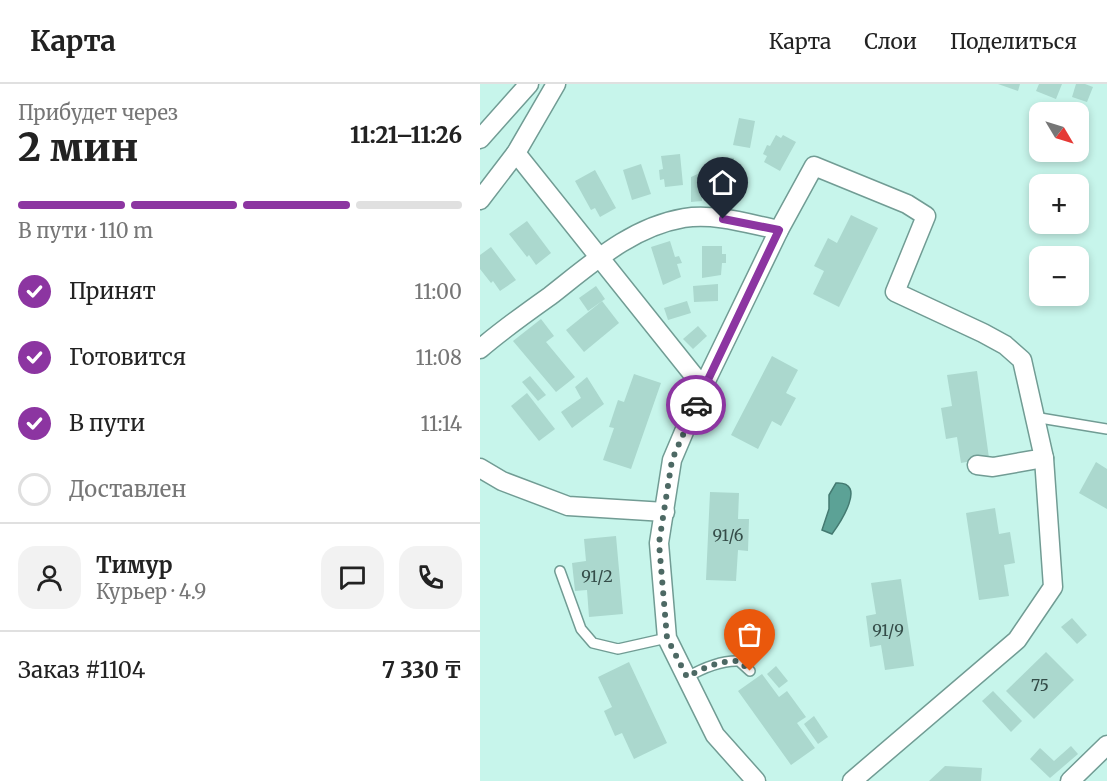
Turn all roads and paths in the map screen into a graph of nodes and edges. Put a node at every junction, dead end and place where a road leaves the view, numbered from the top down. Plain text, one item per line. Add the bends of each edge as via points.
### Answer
1 (529, 84) edge
2 (556, 84) edge
3 (480, 139) edge
4 (516, 153) junction
5 (480, 200) edge
6 (779, 230) junction
7 (600, 258) junction
8 (480, 349) edge
9 (703, 387) junction
10 (1034, 417) junction
11 (1107, 429) edge
12 (1044, 458) junction
13 (977, 465) dead end
14 (480, 468) edge
15 (665, 512) junction
16 (560, 571) dead end
17 (667, 638) junction
18 (750, 671) dead end
19 (687, 677) junction
20 (1107, 745) edge
21 (756, 781) edge
22 (852, 781) edge
23 (1070, 781) edge

1 - 3 street
2 - 4 street
4 - 5 street
4 - 7 street
6 - 7 street via 723,219 686,218 654,225
6 - 9 street
6 - 10 street via 814,166 907,204 926,216 895,292 983,333 1022,360
7 - 8 street
7 - 9 street
9 - 15 street via 672,460
10 - 11 lane
10 - 12 street
12 - 13 street via 993,467
12 - 22 street via 1053,588 1017,640
14 - 15 street via 502,481 568,506
15 - 17 street via 659,543
16 - 17 lane via 581,629 593,644 618,649
17 - 19 street
18 - 19 lane via 739,661 730,661
19 - 21 street via 715,735
20 - 23 street

